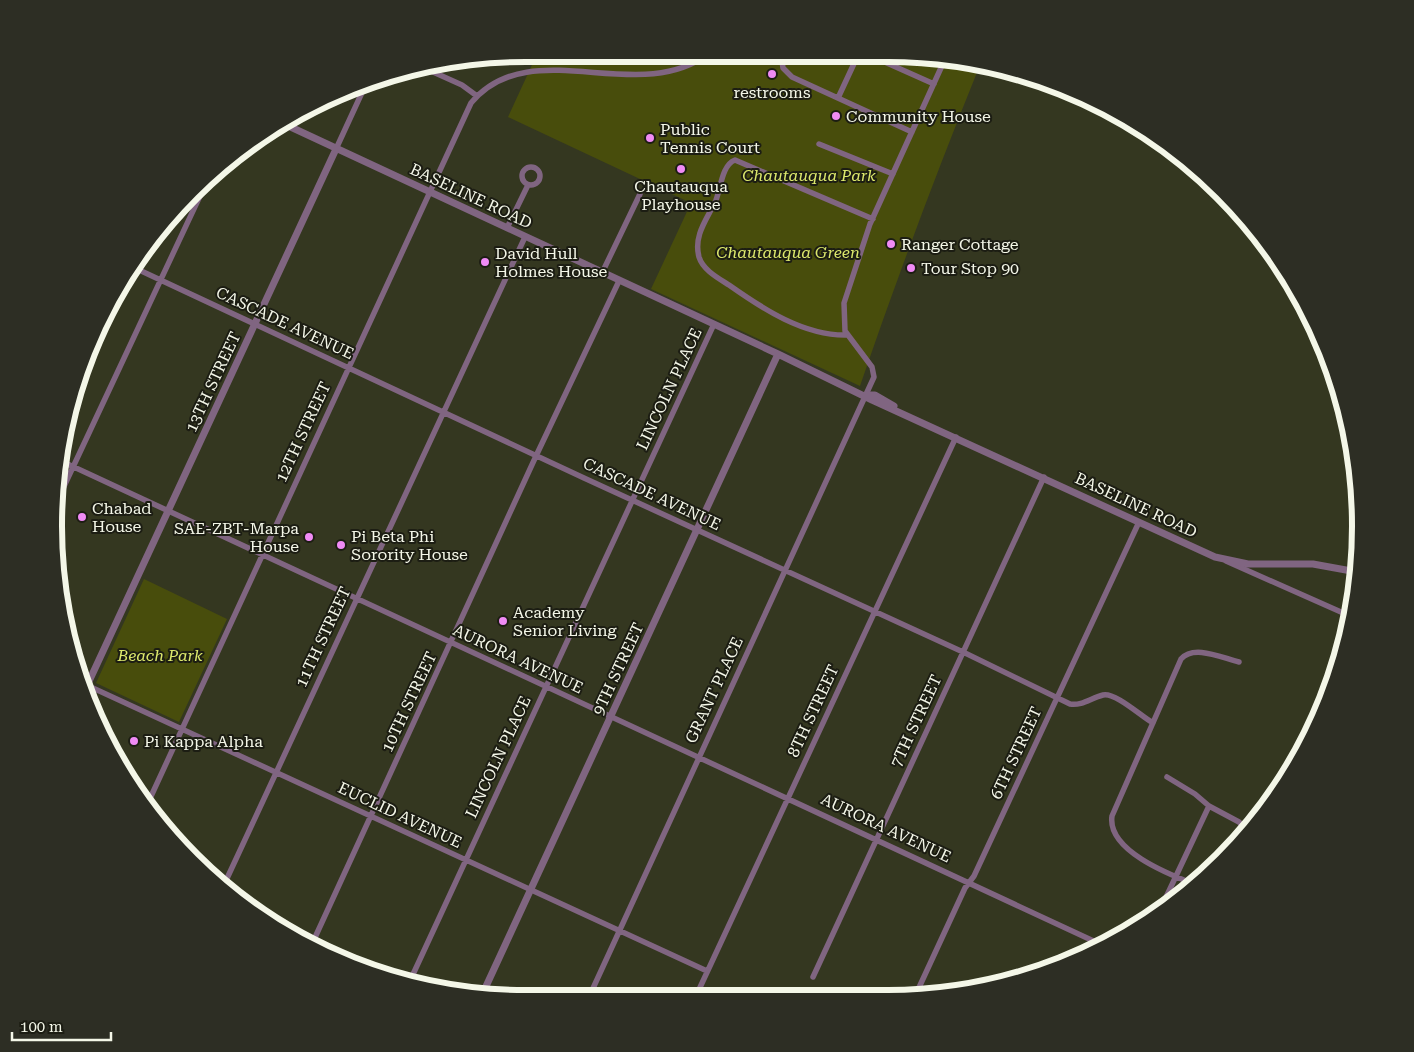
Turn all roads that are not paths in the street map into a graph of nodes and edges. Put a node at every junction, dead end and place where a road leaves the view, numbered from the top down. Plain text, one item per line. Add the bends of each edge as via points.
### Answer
1 (694, 62) edge
2 (782, 62) edge
3 (855, 62) edge
4 (885, 62) edge
5 (942, 65) edge
6 (432, 72) edge
7 (934, 84) junction
8 (362, 93) edge
9 (477, 96) junction
10 (838, 98) junction
11 (291, 127) edge
12 (912, 132) junction
13 (819, 144) dead end
14 (336, 148) junction
15 (892, 174) junction
16 (528, 184) dead end
17 (430, 192) junction
18 (640, 194) dead end
19 (200, 196) edge
20 (873, 219) junction
21 (507, 228) junction
22 (525, 237) junction
23 (140, 270) edge
24 (602, 273) junction
25 (161, 280) junction
26 (619, 281) junction
27 (255, 324) junction
28 (714, 324) junction
29 (847, 335) junction
30 (778, 354) junction
31 (348, 368) junction
32 (866, 395) junction
33 (442, 411) junction
34 (956, 437) junction
35 (536, 456) junction
36 (66, 463) edge
37 (73, 466) junction
38 (1044, 478) junction
39 (64, 486) edge
40 (632, 500) junction
41 (168, 512) junction
42 (1139, 522) junction
43 (697, 530) junction
44 (262, 554) junction
45 (1224, 561) junction
46 (785, 571) junction
47 (1350, 571) edge
48 (356, 598) junction
49 (875, 612) junction
50 (1343, 613) edge
51 (451, 643) junction
52 (963, 652) junction
53 (1239, 662) dead end
54 (88, 679) edge
55 (545, 687) junction
56 (93, 690) edge
57 (1056, 697) junction
58 (610, 717) junction
59 (1153, 724) junction
60 (181, 730) junction
61 (698, 757) junction
62 (276, 773) junction
63 (1167, 777) dead end
64 (150, 797) edge
65 (787, 798) junction
66 (1209, 806) junction
67 (371, 817) junction
68 (1242, 825) edge
69 (878, 840) junction
70 (465, 860) junction
71 (1175, 878) junction
72 (227, 879) edge
73 (1185, 881) edge
74 (969, 882) junction
75 (530, 891) junction
76 (1166, 897) edge
77 (618, 930) junction
78 (315, 938) edge
79 (1094, 941) edge
80 (707, 971) junction
81 (412, 975) edge
82 (813, 977) dead end
83 (485, 988) edge
84 (918, 989) edge
85 (591, 990) edge
86 (699, 990) edge

1 - 9 street, 12TH STREET via 662,74 529,71 497,82
2 - 10 street via 790,76
3 - 10 street
4 - 7 street
5 - 7 street
6 - 9 street via 462,85
7 - 12 street
8 - 14 street, 13TH STREET
9 - 17 street, 12TH STREET via 462,119
10 - 12 street
11 - 14 street, BASELINE ROAD
12 - 15 street
13 - 15 street
14 - 17 street, BASELINE ROAD
14 - 27 street, 13TH STREET
15 - 20 street
16 - 21 street
17 - 21 street, BASELINE ROAD
17 - 31 street, 12TH STREET
18 - 24 street
19 - 25 street
20 - 29 street via 844,302 843,324
20 - 29 street via 740,161 732,161 726,168 699,237 699,255 703,265 745,296 777,315 820,331
21 - 22 street, BASELINE ROAD
22 - 24 street, BASELINE ROAD
22 - 33 street, 11TH STREET
23 - 25 street, CASCADE AVENUE
24 - 26 street, BASELINE ROAD
25 - 27 street, CASCADE AVENUE
25 - 37 street
26 - 28 street, BASELINE ROAD
26 - 35 street, 10TH STREET
27 - 31 street, CASCADE AVENUE
27 - 41 street, 13TH STREET
28 - 30 street, BASELINE ROAD
28 - 40 street, LINCOLN PLACE
29 - 32 street, GRANT PLACE via 874,370
30 - 32 street, BASELINE ROAD
30 - 43 street, 9TH STREET
31 - 33 street, CASCADE AVENUE
31 - 44 street, 12TH STREET
32 - 34 street, BASELINE ROAD
32 - 46 street, GRANT PLACE
33 - 35 street, CASCADE AVENUE
33 - 48 street, 11TH STREET
34 - 38 street, BASELINE ROAD
34 - 49 street, 8TH STREET
35 - 40 street, CASCADE AVENUE
35 - 51 street, 10TH STREET
36 - 37 street, AURORA AVENUE
37 - 39 street
37 - 41 street, AURORA AVENUE
38 - 42 street, BASELINE ROAD
38 - 52 street, 7TH STREET
40 - 43 street, CASCADE AVENUE
40 - 55 street, LINCOLN PLACE
41 - 44 street, AURORA AVENUE
41 - 54 street, 13TH STREET
42 - 45 street, BASELINE ROAD
42 - 57 street, 6TH STREET
43 - 46 street, CASCADE AVENUE
43 - 58 street, 9TH STREET
44 - 48 street, AURORA AVENUE
44 - 60 street, 12TH STREET
45 - 47 street via 1313,564
45 - 50 street, BASELINE ROAD
46 - 49 street, CASCADE AVENUE
46 - 61 street, GRANT PLACE
48 - 51 street, AURORA AVENUE
48 - 62 street, 11TH STREET
49 - 52 street, CASCADE AVENUE
49 - 65 street, 8TH STREET
51 - 55 street, AURORA AVENUE
51 - 67 street, 10TH STREET
52 - 57 street, CASCADE AVENUE
52 - 69 street, 7TH STREET
53 - 59 street via 1195,651 1184,655
55 - 58 street, AURORA AVENUE
55 - 70 street, LINCOLN PLACE
56 - 60 street, EUCLID AVENUE
57 - 59 street, CASCADE AVENUE via 1077,705 1104,695 1113,696
57 - 74 street, 6TH STREET
58 - 61 street, AURORA AVENUE
58 - 75 street, 9TH STREET
59 - 71 street via 1115,807 1112,828 1118,840
60 - 62 street, EUCLID AVENUE
60 - 64 street, 12TH STREET
61 - 65 street, AURORA AVENUE
61 - 77 street, GRANT PLACE
62 - 67 street, EUCLID AVENUE
62 - 72 street, 11TH STREET
63 - 66 street
65 - 69 street, AURORA AVENUE
65 - 80 street, 8TH STREET
66 - 68 street
66 - 71 street
67 - 70 street, EUCLID AVENUE
67 - 78 street, 10TH STREET
69 - 74 street, AURORA AVENUE
69 - 82 street, 7TH STREET
70 - 75 street, EUCLID AVENUE
70 - 81 street, LINCOLN PLACE
71 - 73 street
71 - 76 street
74 - 79 street, AURORA AVENUE
74 - 84 street, 6TH STREET
75 - 77 street, EUCLID AVENUE
75 - 83 street, 9TH STREET
77 - 80 street, EUCLID AVENUE
77 - 85 street, GRANT PLACE
80 - 86 street, 8TH STREET

